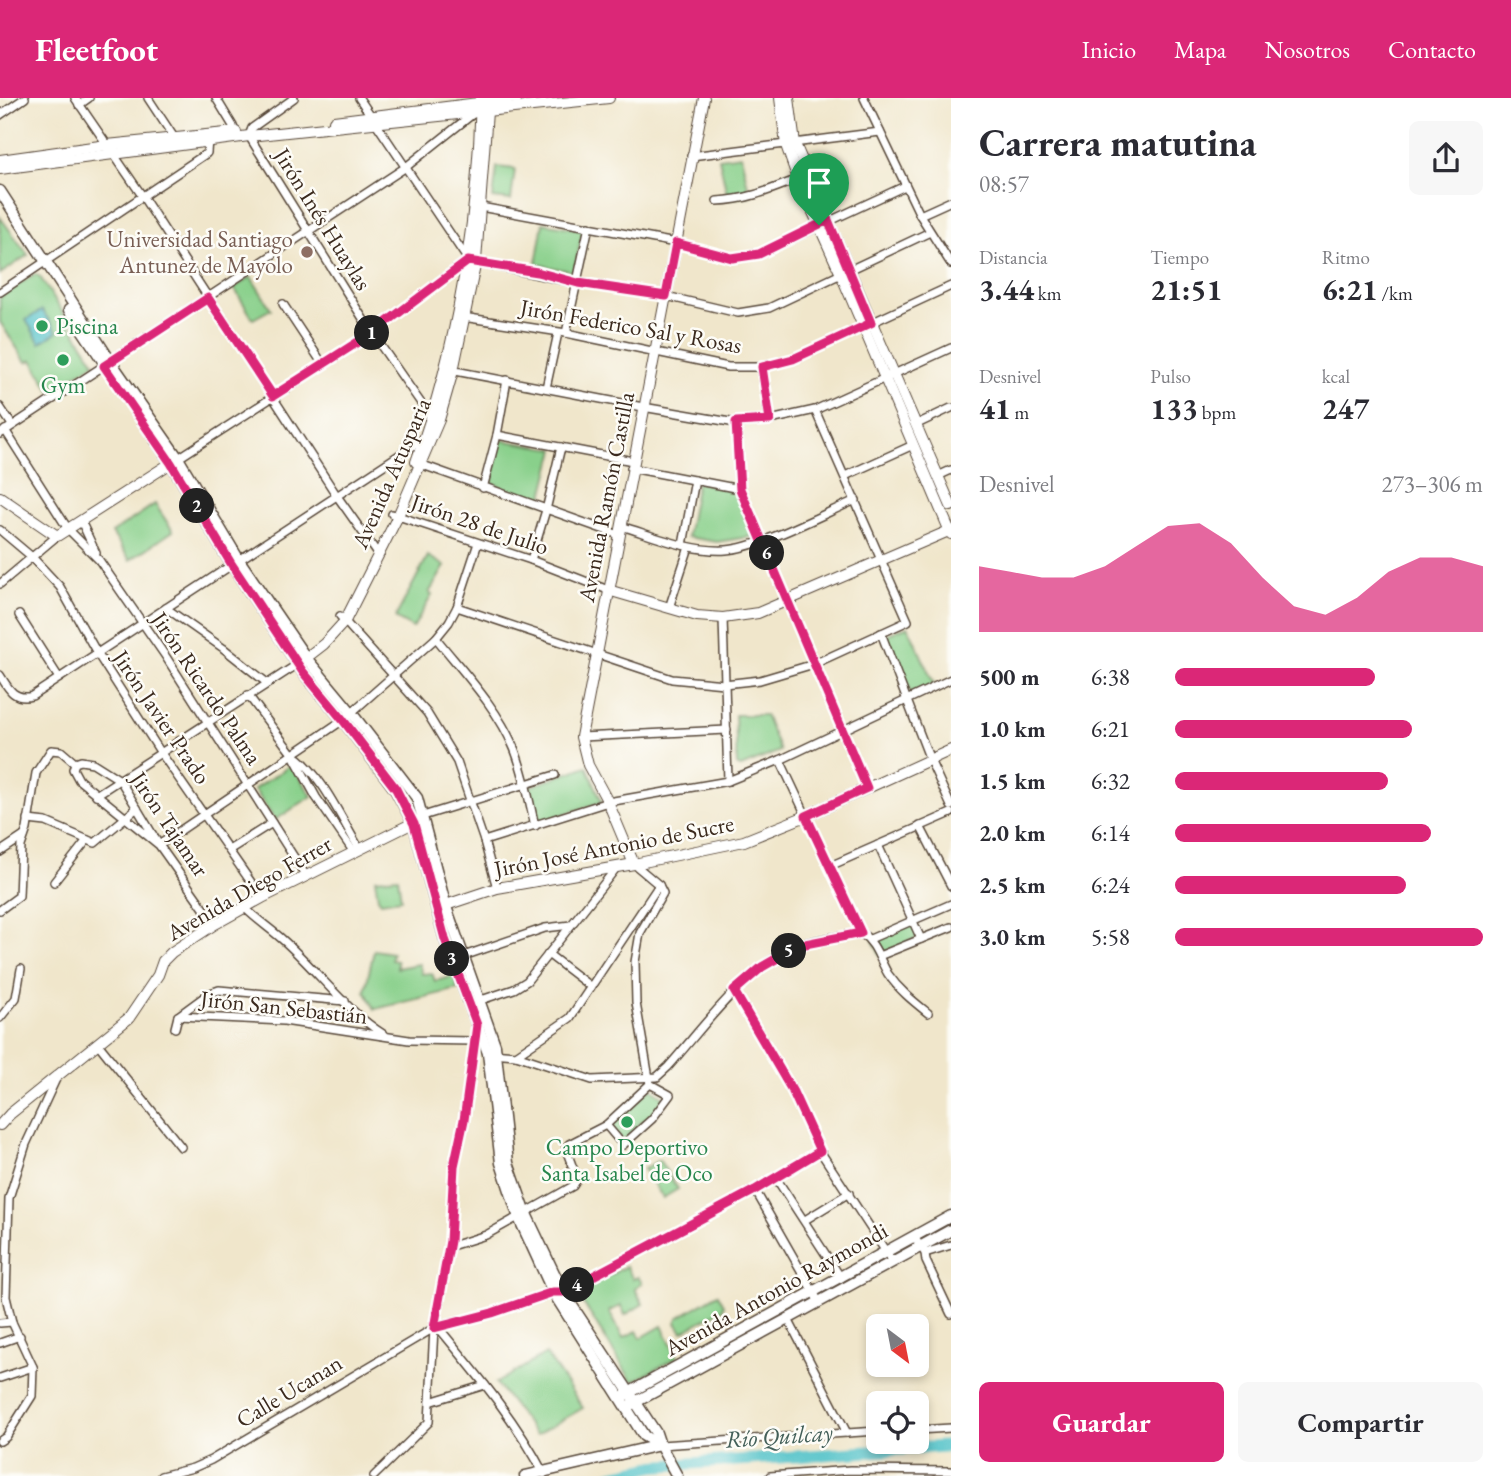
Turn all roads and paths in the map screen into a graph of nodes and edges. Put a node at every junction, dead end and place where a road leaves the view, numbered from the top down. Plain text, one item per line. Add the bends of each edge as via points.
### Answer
1 (25, 98) edge
2 (89, 98) edge
3 (148, 98) edge
4 (216, 98) edge
5 (293, 98) edge
6 (359, 98) edge
7 (518, 98) edge
8 (610, 98) edge
9 (704, 98) edge
10 (780, 98) edge
11 (789, 98) edge
12 (864, 98) edge
13 (77, 101) edge
14 (483, 105) edge
15 (0, 115) edge
16 (373, 120) junction
17 (880, 132) junction
18 (249, 133) junction
19 (234, 135) junction
20 (208, 138) junction
21 (175, 139) junction
22 (791, 145) junction
23 (110, 149) junction
24 (691, 156) junction
25 (0, 160) edge
26 (406, 167) junction
27 (0, 169) edge
28 (798, 179) junction
29 (905, 186) junction
30 (0, 191) edge
31 (143, 197) junction
32 (717, 201) dead end
33 (951, 201) edge
34 (0, 205) edge
35 (477, 206) junction
36 (920, 215) junction
37 (823, 223) junction
38 (589, 226) junction
39 (307, 231) junction
40 (930, 232) junction
41 (676, 243) junction
42 (472, 261) junction
43 (43, 263) junction
44 (951, 264) edge
45 (845, 273) junction
46 (578, 283) junction
47 (951, 286) edge
48 (0, 292) edge
49 (666, 296) junction
50 (208, 298) junction
51 (283, 304) dead end
52 (460, 316) junction
53 (867, 324) junction
54 (372, 333) junction
55 (562, 333) junction
56 (951, 348) edge
57 (654, 353) junction
58 (322, 363) junction
59 (108, 364) junction
60 (762, 367) junction
61 (448, 370) junction
62 (889, 376) junction
63 (507, 380) junction
64 (546, 388) junction
65 (273, 396) junction
66 (0, 407) edge
67 (643, 407) junction
68 (951, 408) edge
69 (816, 410) junction
70 (435, 419) junction
71 (770, 420) junction
72 (736, 422) junction
73 (915, 425) junction
74 (6, 430) edge
75 (497, 435) junction
76 (428, 440) junction
77 (913, 445) junction
78 (561, 447) junction
79 (175, 461) junction
80 (419, 464) junction
81 (632, 464) junction
82 (951, 470) edge
83 (845, 476) junction
84 (939, 476) junction
85 (695, 480) junction
86 (483, 488) junction
87 (740, 489) junction
88 (0, 496) edge
89 (337, 496) junction
90 (856, 499) junction
91 (951, 506) edge
92 (546, 510) junction
93 (395, 515) junction
94 (81, 521) junction
95 (68, 529) junction
96 (0, 530) edge
97 (620, 530) junction
98 (950, 532) edge
99 (57, 536) junction
100 (762, 540) junction
101 (478, 543) junction
102 (686, 546) junction
103 (376, 551) junction
104 (32, 557) junction
105 (99, 560) junction
106 (531, 560) junction
107 (882, 561) junction
108 (236, 562) junction
109 (0, 584) edge
110 (608, 590) junction
111 (788, 601) junction
112 (457, 607) junction
113 (166, 608) junction
114 (669, 608) junction
115 (19, 615) dead end
116 (723, 618) junction
117 (342, 619) junction
118 (142, 624) junction
119 (881, 633) junction
120 (436, 638) junction
121 (97, 653) junction
122 (595, 655) junction
123 (302, 661) junction
124 (814, 664) junction
125 (0, 675) edge
126 (391, 676) junction
127 (59, 678) junction
128 (951, 679) edge
129 (267, 683) junction
130 (724, 684) junction
131 (248, 695) junction
132 (907, 699) junction
133 (347, 716) junction
134 (208, 722) junction
135 (727, 730) junction
136 (842, 731) junction
137 (581, 737) junction
138 (951, 750) edge
139 (161, 753) junction
140 (293, 755) junction
141 (780, 760) junction
142 (930, 760) junction
143 (78, 762) junction
144 (555, 775) dead end
145 (120, 780) junction
146 (728, 780) junction
147 (526, 784) junction
148 (248, 785) junction
149 (867, 788) junction
150 (96, 795) junction
151 (471, 800) junction
152 (608, 802) junction
153 (951, 806) edge
154 (137, 808) junction
155 (951, 813) edge
156 (204, 814) junction
157 (806, 816) junction
158 (123, 817) junction
159 (28, 820) junction
160 (419, 820) junction
161 (272, 823) junction
162 (535, 826) junction
163 (920, 826) junction
164 (25, 836) junction
165 (484, 841) junction
166 (91, 842) junction
167 (159, 845) junction
168 (878, 845) junction
169 (229, 850) junction
170 (356, 850) junction
171 (0, 852) edge
172 (634, 864) junction
173 (830, 866) junction
174 (617, 867) junction
175 (306, 876) junction
176 (54, 882) dead end
177 (659, 886) junction
178 (951, 886) edge
179 (496, 888) junction
180 (262, 898) junction
181 (951, 904) edge
182 (441, 907) junction
183 (245, 908) junction
184 (0, 910) edge
185 (913, 921) junction
186 (215, 924) junction
187 (571, 925) junction
188 (951, 927) edge
189 (861, 933) junction
190 (870, 939) junction
191 (921, 939) junction
192 (548, 954) junction
193 (879, 956) junction
194 (457, 958) junction
195 (21, 969) dead end
196 (591, 987) junction
197 (734, 991) junction
198 (345, 1001) junction
199 (474, 1002) junction
200 (928, 1013) dead end
201 (178, 1016) junction
202 (0, 1018) edge
203 (481, 1021) junction
204 (175, 1028) dead end
205 (387, 1037) junction
206 (473, 1041) junction
207 (99, 1045) junction
208 (492, 1054) junction
209 (516, 1055) junction
210 (56, 1078) junction
211 (650, 1081) junction
212 (0, 1125) edge
213 (606, 1125) junction
214 (181, 1147) dead end
215 (820, 1151) junction
216 (776, 1178) junction
217 (755, 1190) junction
218 (849, 1194) junction
219 (523, 1216) junction
220 (951, 1216) edge
221 (805, 1220) junction
222 (951, 1230) edge
223 (920, 1245) junction
224 (951, 1245) edge
225 (448, 1248) junction
226 (889, 1256) junction
227 (841, 1278) junction
228 (558, 1292) junction
229 (816, 1297) junction
230 (951, 1314) edge
231 (788, 1319) junction
232 (12, 1322) junction
233 (0, 1323) edge
234 (436, 1328) junction
235 (20, 1336) junction
236 (0, 1343) edge
237 (33, 1367) junction
238 (0, 1378) edge
239 (485, 1385) junction
240 (628, 1400) junction
241 (430, 1402) junction
242 (951, 1428) edge
243 (929, 1429) edge
244 (866, 1432) edge
245 (847, 1433) junction
246 (0, 1441) edge
247 (662, 1449) junction
248 (951, 1471) edge
249 (544, 1474) edge
250 (161, 1476) edge
251 (374, 1476) edge
252 (525, 1476) edge
253 (677, 1476) edge
254 (770, 1476) edge

1 - 15 street
2 - 13 street
3 - 21 street
4 - 19 street
5 - 18 street
6 - 16 street
7 - 14 main road
8 - 14 main road
9 - 24 main road, Avenida Ramón Castilla
10 - 22 main road
11 - 22 main road
12 - 17 street
13 - 23 street
14 - 16 main road
14 - 26 street
14 - 35 main road, Avenida Atusparia
16 - 18 main road
16 - 26 street
17 - 22 street
17 - 29 street
18 - 19 main road
18 - 39 street, Jirón Inés Huaylas
19 - 20 main road
20 - 21 main road
20 - 23 main road
20 - 31 street via 207,153
21 - 23 main road
22 - 24 street
22 - 28 main road
22 - 37 main road
23 - 25 main road
23 - 27 main road
23 - 31 street
24 - 41 main road, Avenida Ramón Castilla
26 - 39 street
26 - 42 street
28 - 32 street via 755,197
28 - 37 main road
29 - 36 street
29 - 37 street
30 - 43 main road
31 - 43 street
31 - 50 street
33 - 36 street
34 - 43 main road
35 - 38 street
35 - 42 main road, Avenida Atusparia
36 - 40 street
37 - 41 street via 759,254 732,258
37 - 45 main road
38 - 41 street
38 - 46 street
39 - 50 street
39 - 54 street, Jirón Inés Huaylas
40 - 44 street
40 - 45 street
41 - 49 main road, Avenida Ramón Castilla
42 - 46 street
42 - 52 main road, Avenida Atusparia
42 - 54 street
43 - 48 street
43 - 59 main road
45 - 49 street via 769,308 738,313
45 - 53 main road
46 - 49 street
46 - 55 street
47 - 53 street, Jirón Federico Sal y Rosas
49 - 57 main road, Avenida Ramón Castilla
50 - 59 street
50 - 65 street
51 - 58 street
52 - 55 street, Jirón Federico Sal y Rosas
52 - 61 main road, Avenida Atusparia
53 - 60 street, Jirón Federico Sal y Rosas via 793,359
53 - 62 main road
54 - 58 street
54 - 70 street, Jirón Inés Huaylas
55 - 57 street, Jirón Federico Sal y Rosas
55 - 64 street
56 - 62 street
57 - 60 street, Jirón Federico Sal y Rosas via 728,367
57 - 67 main road, Avenida Ramón Castilla
58 - 65 street
59 - 74 street
59 - 79 main road
60 - 71 street
61 - 63 street
61 - 70 main road, Avenida Atusparia
62 - 69 street
62 - 73 main road
62 - 77 main road
63 - 64 street
63 - 75 street
64 - 67 street
65 - 79 street
65 - 89 street
66 - 74 street, Jirón Ricardo Palma
67 - 72 street
67 - 81 main road, Avenida Ramón Castilla
68 - 73 street
69 - 71 street
69 - 83 street
70 - 76 main road, Avenida Atusparia
71 - 72 street
72 - 87 street
73 - 84 main road
74 - 95 street, Jirón Ricardo Palma
75 - 78 street
75 - 86 street
76 - 80 main road, Avenida Atusparia
76 - 89 street
77 - 83 street
77 - 98 main road
78 - 81 street
78 - 92 street
79 - 94 main road
79 - 108 main road
80 - 86 street
80 - 93 main road, Avenida Atusparia
81 - 85 street
81 - 97 main road, Avenida Ramón Castilla
82 - 84 street
83 - 90 street
84 - 91 main road
85 - 87 street
85 - 102 street
86 - 92 street
87 - 100 street
88 - 99 main road
89 - 103 street
89 - 108 street
90 - 100 street
90 - 107 street
92 - 97 street
92 - 106 street
93 - 101 street, Jirón 28 de Julio
93 - 103 main road, Avenida Atusparia
94 - 95 main road
94 - 105 street
95 - 99 main road
95 - 105 street, Jirón Ricardo Palma
96 - 104 street, Jirón Javier Prado
97 - 102 street
97 - 110 main road, Avenida Ramón Castilla
98 - 107 main road, Jirón 28 de Julio
99 - 104 street
100 - 102 street via 725,550
100 - 111 street
101 - 106 street, Jirón 28 de Julio
101 - 112 street
102 - 114 street
103 - 117 main road, Avenida Atusparia
104 - 109 street
104 - 121 street, Jirón Javier Prado via 61,587
105 - 118 street, Jirón Ricardo Palma
106 - 110 street, Jirón 28 de Julio
107 - 111 main road, Jirón 28 de Julio
107 - 119 street via 908,621
108 - 113 street
108 - 123 main road
110 - 114 main road, Jirón 28 de Julio
110 - 122 main road, Avenida Ramón Castilla
111 - 116 main road, Jirón 28 de Julio via 758,613
111 - 124 street
112 - 120 street
112 - 122 street
113 - 118 street
113 - 129 street
114 - 116 main road, Jirón 28 de Julio
115 - 127 street
116 - 130 street
117 - 123 main road, Avenida Atusparia via 324,644
117 - 126 street
118 - 121 street
118 - 134 street, Jirón Ricardo Palma
119 - 124 street
119 - 132 street
120 - 126 street
120 - 147 street via 497,716
121 - 127 street
121 - 139 street, Jirón Javier Prado
122 - 130 street via 672,679
122 - 137 main road, Avenida Ramón Castilla
123 - 129 street
123 - 133 main road
124 - 130 street via 760,680
124 - 136 street
125 - 127 street via 14,695 23,698
126 - 133 street
126 - 151 street via 427,713 457,762
128 - 132 street
129 - 131 street
130 - 135 street
131 - 134 street
131 - 140 street
132 - 136 street
132 - 142 street
133 - 140 street
133 - 160 main road
134 - 139 street
134 - 148 street, Jirón Ricardo Palma
135 - 137 street
135 - 146 street
136 - 141 street
136 - 149 street
137 - 152 main road, Avenida Ramón Castilla via 588,765
138 - 142 main road, Jirón José Antonio de Sucre
139 - 145 street
139 - 156 street, Jirón Javier Prado
140 - 148 street
140 - 170 street via 325,791
141 - 146 street
141 - 157 street
142 - 149 main road, Jirón José Antonio de Sucre
142 - 153 street
143 - 145 street, Jirón Tajamar via 93,763
143 - 150 street via 75,775
143 - 159 street, Jirón Tajamar via 56,749 46,753 36,774
144 - 147 street
145 - 150 street
145 - 154 street, Jirón Tajamar
146 - 152 street
147 - 151 street
147 - 162 street
148 - 156 street
148 - 161 street, Jirón Ricardo Palma
149 - 157 main road, Jirón José Antonio de Sucre
150 - 158 street
151 - 160 street
151 - 165 street
152 - 162 street
152 - 172 main road, Avenida Ramón Castilla
154 - 158 street
154 - 167 street, Jirón Tajamar
155 - 163 street
156 - 167 street
156 - 169 street, Jirón Javier Prado
157 - 172 main road, Jirón José Antonio de Sucre via 740,842
157 - 173 street
158 - 166 street
158 - 167 street
159 - 164 street
159 - 166 street via 46,822
160 - 170 main road, Avenida Diego Ferrer
160 - 182 main road
161 - 169 street
161 - 175 street, Jirón Ricardo Palma
162 - 165 street
163 - 168 street
163 - 178 street
164 - 171 street
164 - 184 street via 19,896
165 - 179 street
166 - 176 street
167 - 186 street, Jirón Tajamar
168 - 173 street
168 - 185 street
169 - 180 street, Jirón Javier Prado
170 - 175 main road, Avenida Diego Ferrer
172 - 174 main road, Jirón José Antonio de Sucre
172 - 177 street, Avenida Ramón Castilla
173 - 189 street
174 - 179 main road, Jirón José Antonio de Sucre
174 - 187 street
175 - 180 main road, Avenida Diego Ferrer
177 - 196 street
177 - 211 street via 663,893 640,933 635,962 636,1003
179 - 182 main road, Jirón José Antonio de Sucre
180 - 183 main road, Avenida Diego Ferrer
181 - 185 street
182 - 194 main road
183 - 186 main road, Avenida Diego Ferrer
183 - 198 street
185 - 190 street
185 - 191 street
186 - 207 main road, Avenida Diego Ferrer via 163,961 129,1018
187 - 192 street
187 - 194 street via 545,928
188 - 191 street
189 - 190 street
189 - 197 street via 800,945 762,967
190 - 193 street
191 - 193 street
192 - 196 street
192 - 199 street via 521,985
193 - 200 street via 900,990
194 - 199 main road
195 - 202 street via 16,998
196 - 209 street via 570,1018
197 - 211 street via 668,1067
197 - 215 street via 793,1092
198 - 201 street via 219,990
198 - 205 street
199 - 203 main road
201 - 204 street
201 - 205 street, Jirón San Sebastián via 284,1021
203 - 206 street
203 - 208 main road
205 - 206 street, Jirón San Sebastián
206 - 225 street via 454,1166
207 - 210 main road, Avenida Diego Ferrer
207 - 214 street
208 - 209 street
208 - 219 main road via 501,1163
209 - 211 street via 592,1080
210 - 212 main road, Avenida Diego Ferrer
210 - 232 street via 26,1144 9,1198 6,1297
211 - 213 street
211 - 213 street via 670,1095 652,1119 623,1145
213 - 219 street via 566,1148 576,1183
215 - 216 street, Calle Ucanan
215 - 218 street
216 - 217 street, Calle Ucanan
216 - 221 street
217 - 228 street, Calle Ucanan
217 - 229 street
218 - 221 street
218 - 226 street
219 - 225 street
219 - 228 main road
220 - 223 main road, Avenida Antonio Raymondi
221 - 227 street
222 - 223 main road, Avenida Antonio Raymondi
223 - 224 street
223 - 226 main road, Avenida Antonio Raymondi
223 - 230 street
225 - 234 street
226 - 227 main road, Avenida Antonio Raymondi
226 - 229 main road, Avenida Antonio Raymondi
227 - 229 main road, Avenida Antonio Raymondi
228 - 234 street, Calle Ucanan
228 - 240 main road
229 - 231 main road, Avenida Antonio Raymondi
229 - 240 main road, Avenida Antonio Raymondi
231 - 240 main road, Avenida Antonio Raymondi
231 - 245 street
232 - 233 street
232 - 235 street
234 - 239 street
234 - 241 street
234 - 250 street, Calle Ucanan via 211,1460
235 - 236 street
235 - 237 street
237 - 238 street
237 - 246 street via 32,1396
239 - 241 street
239 - 249 street
240 - 247 main road via 644,1436
241 - 251 street via 429,1422
242 - 243 street
244 - 245 street
245 - 247 street
247 - 249 main road
247 - 253 main road
248 - 254 street via 850,1470
249 - 252 main road

